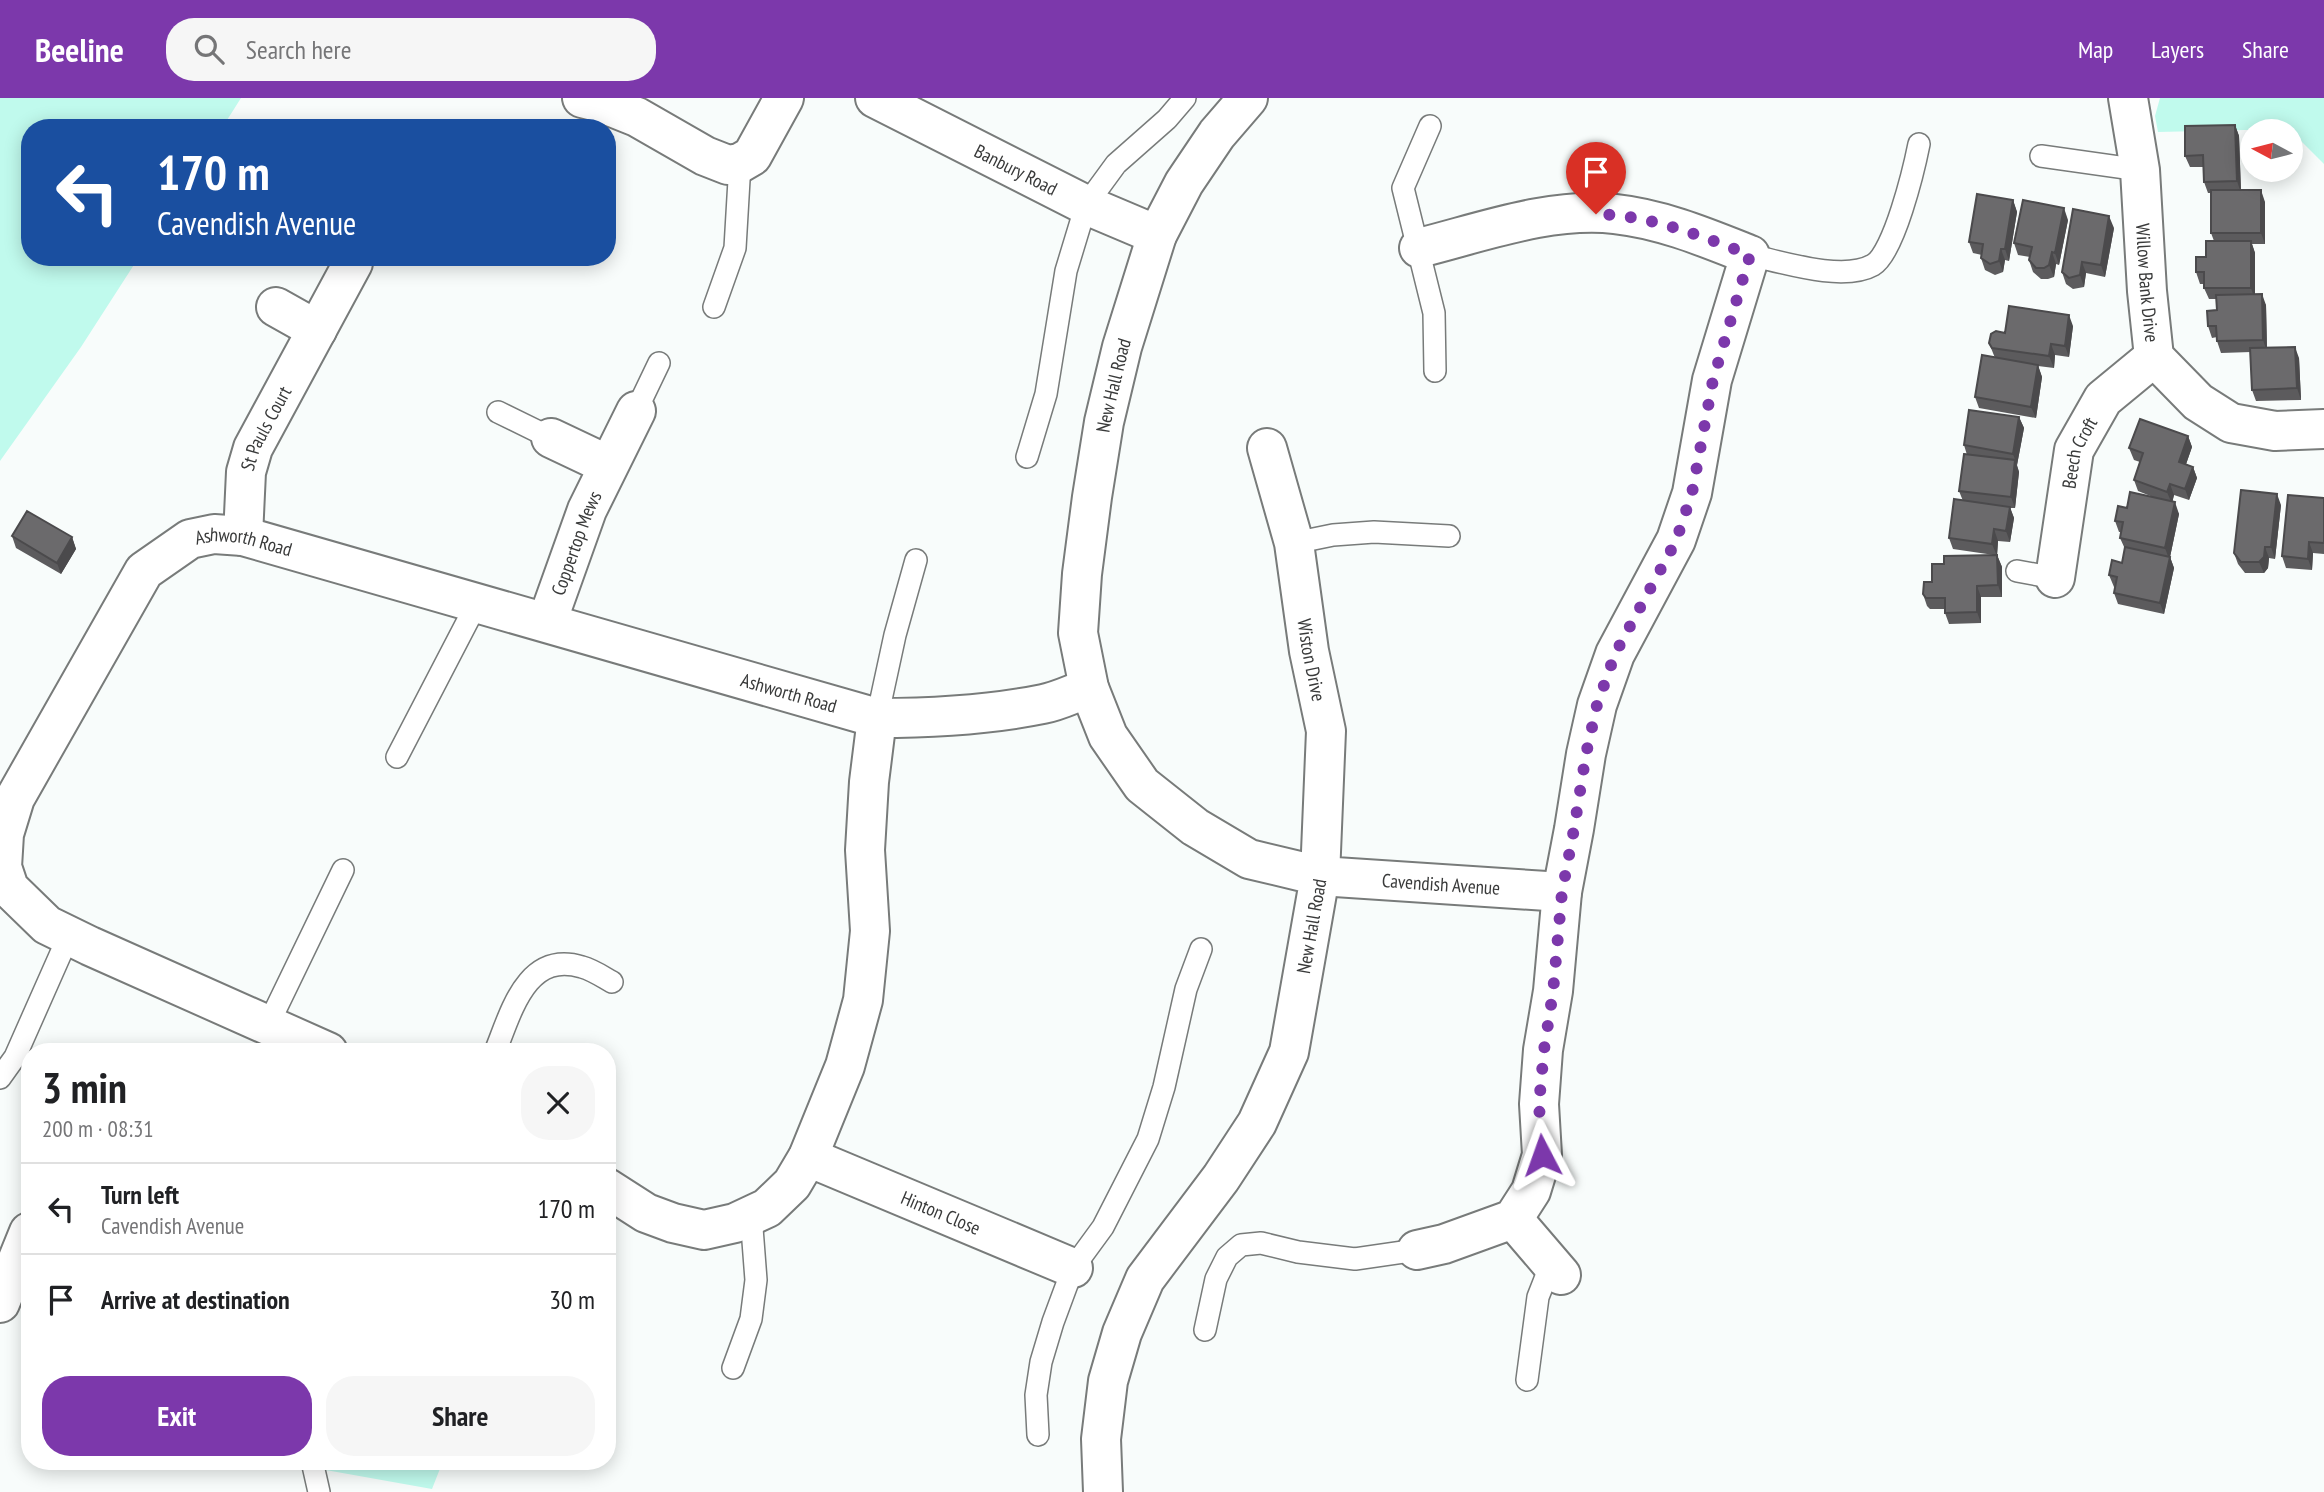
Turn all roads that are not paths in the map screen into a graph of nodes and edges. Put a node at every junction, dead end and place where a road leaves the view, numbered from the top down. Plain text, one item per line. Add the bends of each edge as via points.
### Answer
1 (582, 98) edge
2 (784, 98) edge
3 (875, 98) edge
4 (1185, 98) edge
5 (1248, 98) edge
6 (2128, 98) edge
7 (1430, 126) dead end
8 (1919, 144) dead end
9 (2041, 156) dead end
10 (740, 163) junction
11 (2140, 170) junction
12 (1086, 205) junction
13 (1157, 235) junction
14 (1419, 248) junction
15 (1750, 255) junction
16 (351, 266) edge
17 (276, 307) dead end
18 (715, 307) dead end
19 (317, 330) junction
20 (2154, 357) junction
21 (659, 363) dead end
22 (1435, 371) dead end
23 (636, 411) joint
24 (499, 412) dead end
25 (2324, 429) edge
26 (551, 438) joint
27 (1267, 448) dead end
28 (1027, 457) dead end
29 (608, 464) junction
30 (243, 536) junction
31 (1449, 536) dead end
32 (1294, 543) junction
33 (916, 560) dead end
34 (2017, 571) dead end
35 (2056, 578) joint
36 (478, 603) junction
37 (547, 622) junction
38 (1089, 688) junction
39 (877, 718) junction
40 (397, 757) dead end
41 (343, 870) dead end
42 (1320, 876) junction
43 (2, 878) edge
44 (1562, 892) junction
45 (69, 935) junction
46 (1201, 949) dead end
47 (612, 982) dead end
48 (268, 1025) junction
49 (22, 1043) edge
50 (308, 1043) edge
51 (499, 1043) edge
52 (21, 1044) edge
53 (0, 1078) edge
54 (808, 1157) junction
55 (616, 1194) edge
56 (751, 1215) junction
57 (1513, 1219) junction
58 (1417, 1250) joint
59 (21, 1252) edge
60 (1073, 1268) junction
61 (1556, 1269) joint
62 (0, 1303) edge
63 (1205, 1330) dead end
64 (733, 1368) dead end
65 (1527, 1380) dead end
66 (1038, 1435) dead end
67 (314, 1470) edge
68 (319, 1492) edge
69 (1102, 1492) edge

1 - 10 street via 637,117 705,156 728,165
2 - 10 street via 752,156
3 - 12 street, Banbury Road
4 - 12 lane via 1116,164
5 - 13 street, New Hall Road via 1191,173
6 - 11 street, Willow Bank Drive
7 - 14 lane via 1403,188
8 - 15 lane via 1889,244 1874,265 1850,272
9 - 11 lane
10 - 18 lane via 735,248
11 - 20 street, Willow Bank Drive
12 - 13 street, Banbury Road
12 - 28 lane via 1066,271 1046,394
13 - 38 street, New Hall Road via 1122,347 1092,498 1078,634
14 - 15 street via 1525,220 1576,213 1657,222
14 - 22 lane via 1434,313
15 - 44 street via 1713,380 1692,493 1676,541 1615,654 1597,705
16 - 19 street, St Pauls Court
17 - 19 street
19 - 30 street, St Pauls Court via 253,448 245,483
20 - 25 street, Willow Bank Drive via 2198,402 2231,423 2275,431
20 - 35 street, Beech Croft via 2103,399 2074,450
21 - 23 lane
23 - 29 street, Coppertop Mews
24 - 26 lane
26 - 29 street
27 - 32 street, Wiston Drive
29 - 37 street, Coppertop Mews
30 - 36 street, Ashworth Road
30 - 43 street, Ashworth Road via 214,534 190,539 144,571 15,798 4,834
31 - 32 lane via 1374,532
32 - 42 street, Wiston Drive via 1326,731
33 - 39 lane
34 - 35 lane
36 - 37 street, Ashworth Road
36 - 40 lane
37 - 39 street, Ashworth Road
38 - 39 street, Ashworth Road via 1046,703 979,713
38 - 42 street, New Hall Road via 1108,736 1142,785 1195,827 1249,859
39 - 54 street via 868,796 870,931 863,1000 845,1066
41 - 48 lane
42 - 44 street, Cavendish Avenue
42 - 69 street, New Hall Road via 1289,1052 1257,1123 1145,1279 1122,1333 1108,1381 1101,1439
43 - 45 street, Ashworth Road via 47,925
44 - 57 street via 1539,1104 1542,1155 1531,1191
45 - 48 street, Ashworth Road
45 - 49 lane
46 - 60 lane via 1186,989 1148,1139 1103,1227
47 - 51 lane via 582,967 556,964 535,973 520,993
48 - 50 street, Ashworth Road
52 - 53 lane
54 - 56 street via 792,1184 767,1208
54 - 60 street, Hinton Close
55 - 56 street via 646,1213 704,1230
56 - 64 lane via 756,1280 751,1319
57 - 58 street
57 - 61 street
58 - 63 lane via 1355,1259 1261,1243 1241,1245 1227,1258 1216,1279
59 - 62 street
60 - 66 lane via 1041,1362 1036,1395
61 - 65 lane via 1538,1297
67 - 68 lane

